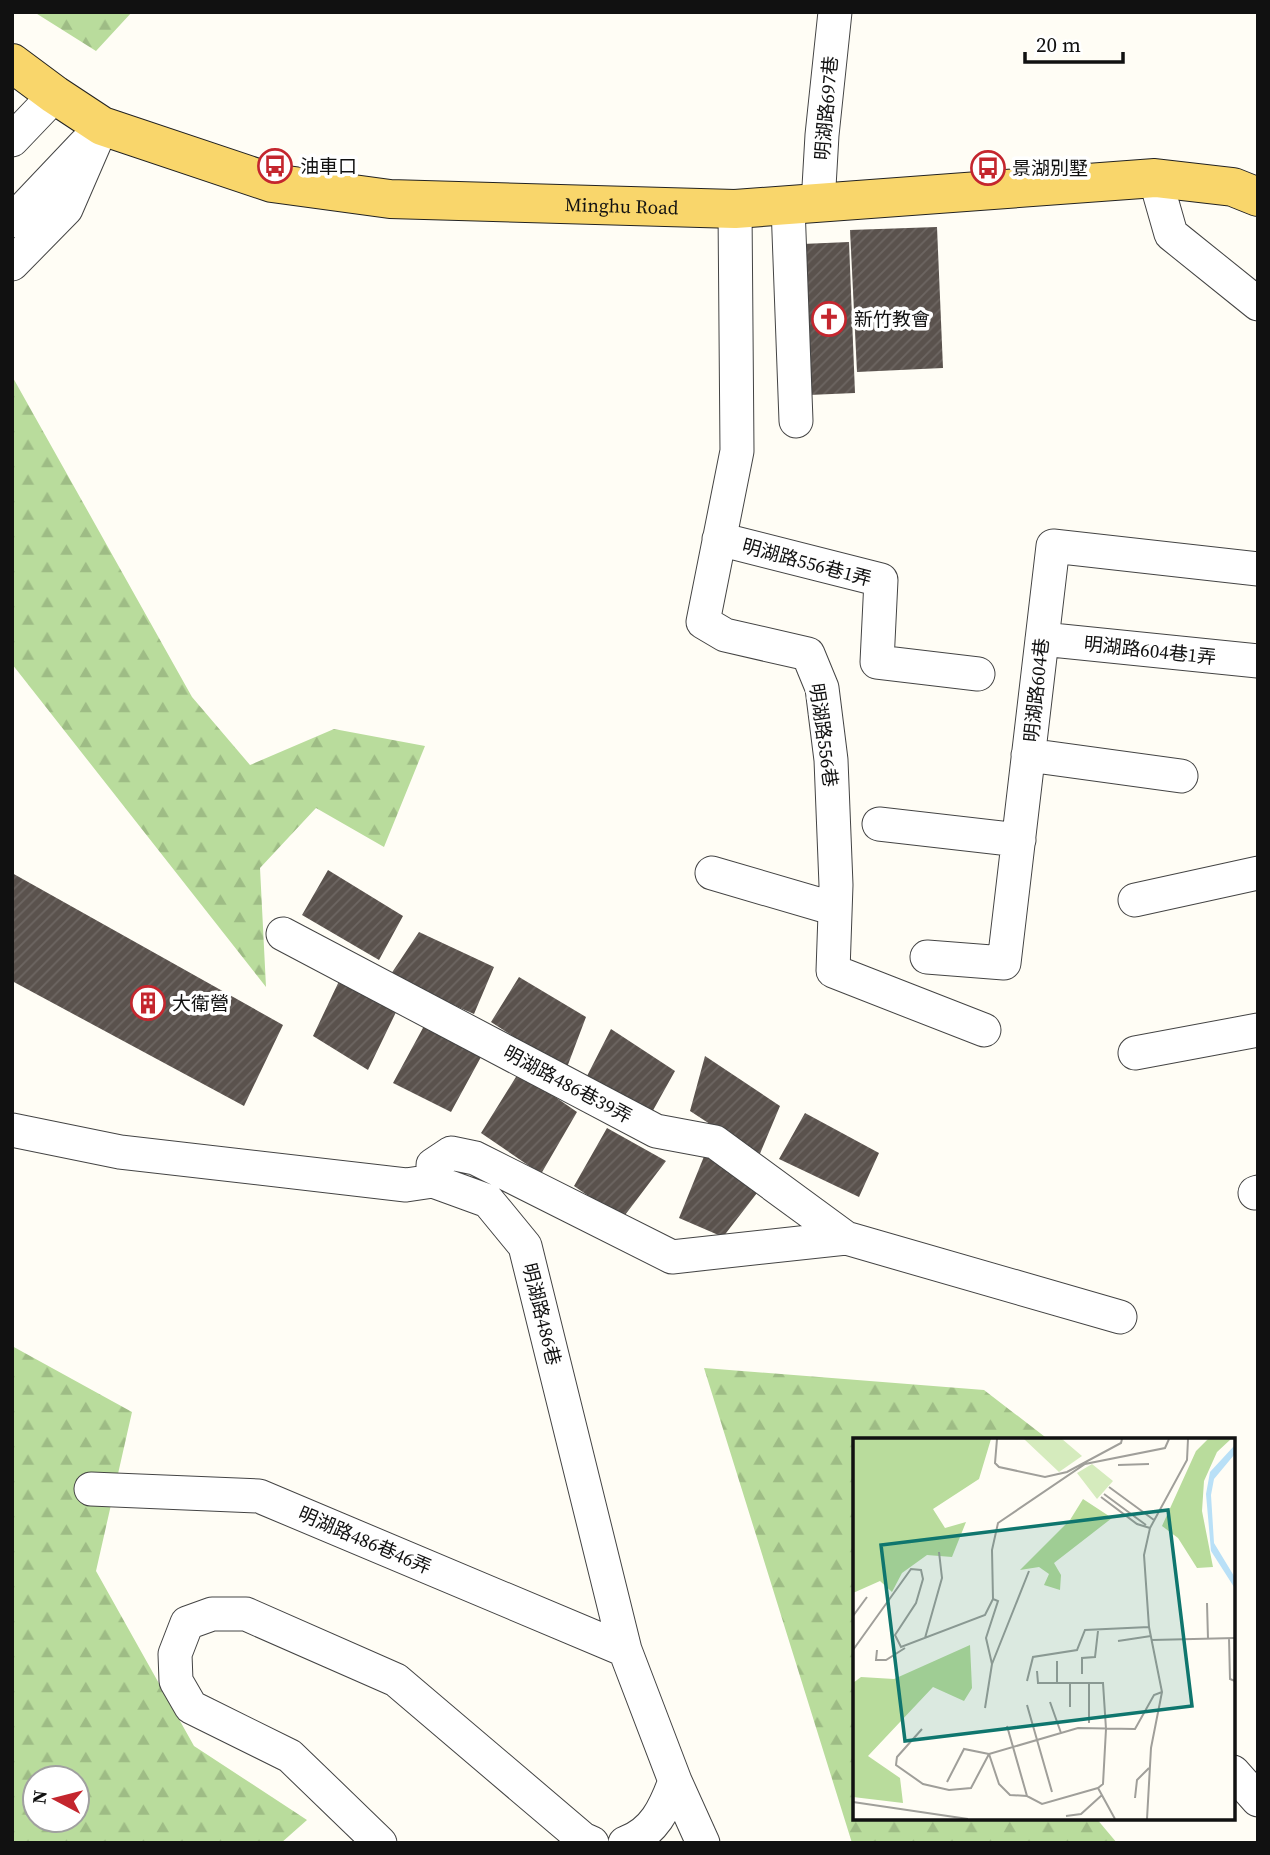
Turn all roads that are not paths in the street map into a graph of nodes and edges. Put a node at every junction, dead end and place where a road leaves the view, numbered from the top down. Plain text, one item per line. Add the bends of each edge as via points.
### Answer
1 (835, 12) edge
2 (12, 63) edge
3 (55, 95) junction
4 (12, 123) edge
5 (102, 126) junction
6 (12, 140) edge
7 (1155, 178) junction
8 (1258, 197) edge
9 (803, 205) junction
10 (735, 209) junction
11 (12, 221) edge
12 (12, 264) edge
13 (1258, 304) edge
14 (796, 421) dead end
15 (719, 539) junction
16 (1258, 569) edge
17 (1042, 639) junction
18 (1258, 661) edge
19 (978, 674) dead end
20 (1028, 755) junction
21 (1181, 776) dead end
22 (879, 824) dead end
23 (1018, 840) junction
24 (712, 873) dead end
25 (1258, 873) edge
26 (1135, 900) dead end
27 (835, 909) junction
28 (283, 934) dead end
29 (927, 957) dead end
30 (984, 1030) dead end
31 (1258, 1030) edge
32 (1135, 1053) dead end
33 (12, 1130) edge
34 (433, 1181) junction
35 (846, 1238) junction
36 (1120, 1317) dead end
37 (91, 1489) dead end
38 (625, 1650) junction
39 (1235, 1774) edge
40 (675, 1781) junction
41 (1258, 1800) edge
42 (380, 1843) edge
43 (592, 1843) edge
44 (625, 1843) edge
45 (703, 1843) edge

1 - 9 street, 明湖路697巷 via 822,135
2 - 3 main road, Minghu Road
3 - 4 street
3 - 5 main road, Minghu Road
3 - 6 street
5 - 10 main road, Minghu Road via 272,183 390,199
5 - 11 street
5 - 12 street via 66,209
7 - 8 main road, Minghu Road via 1233,187
7 - 9 main road, Minghu Road
7 - 13 street via 1171,234
9 - 10 main road, Minghu Road
9 - 14 street, 明湖路697巷
10 - 15 street, 明湖路556巷 via 737,451
15 - 19 street, 明湖路556巷1弄 via 881,580 877,662
15 - 27 street, 明湖路556巷 via 703,622 725,635 808,654 822,688 831,760
16 - 17 street, 明湖路604巷 via 1052,545
17 - 18 street, 明湖路604巷1弄
17 - 20 street, 明湖路604巷
20 - 21 street
20 - 23 street, 明湖路604巷
22 - 23 street
23 - 29 street, 明湖路604巷 via 1004,963
24 - 27 street
25 - 26 street
27 - 30 street, 明湖路556巷 via 833,971
28 - 35 street, 明湖路486巷39弄 via 656,1131 715,1142
31 - 32 street
33 - 34 street, 明湖路486巷 via 120,1152 406,1185
34 - 35 street, 明湖路486巷39弄 via 433,1165 451,1153 475,1158 672,1257
34 - 38 street, 明湖路486巷 via 488,1201 525,1246
35 - 36 street, 明湖路486巷39弄
37 - 38 street, 明湖路486巷46弄 via 259,1496
38 - 40 street, 明湖路486巷
39 - 41 street
40 - 44 street via 664,1811 639,1838
40 - 45 street, 明湖路486巷
42 - 43 street via 290,1756 191,1707 176,1681 175,1654 187,1623 212,1614 246,1614 396,1680

